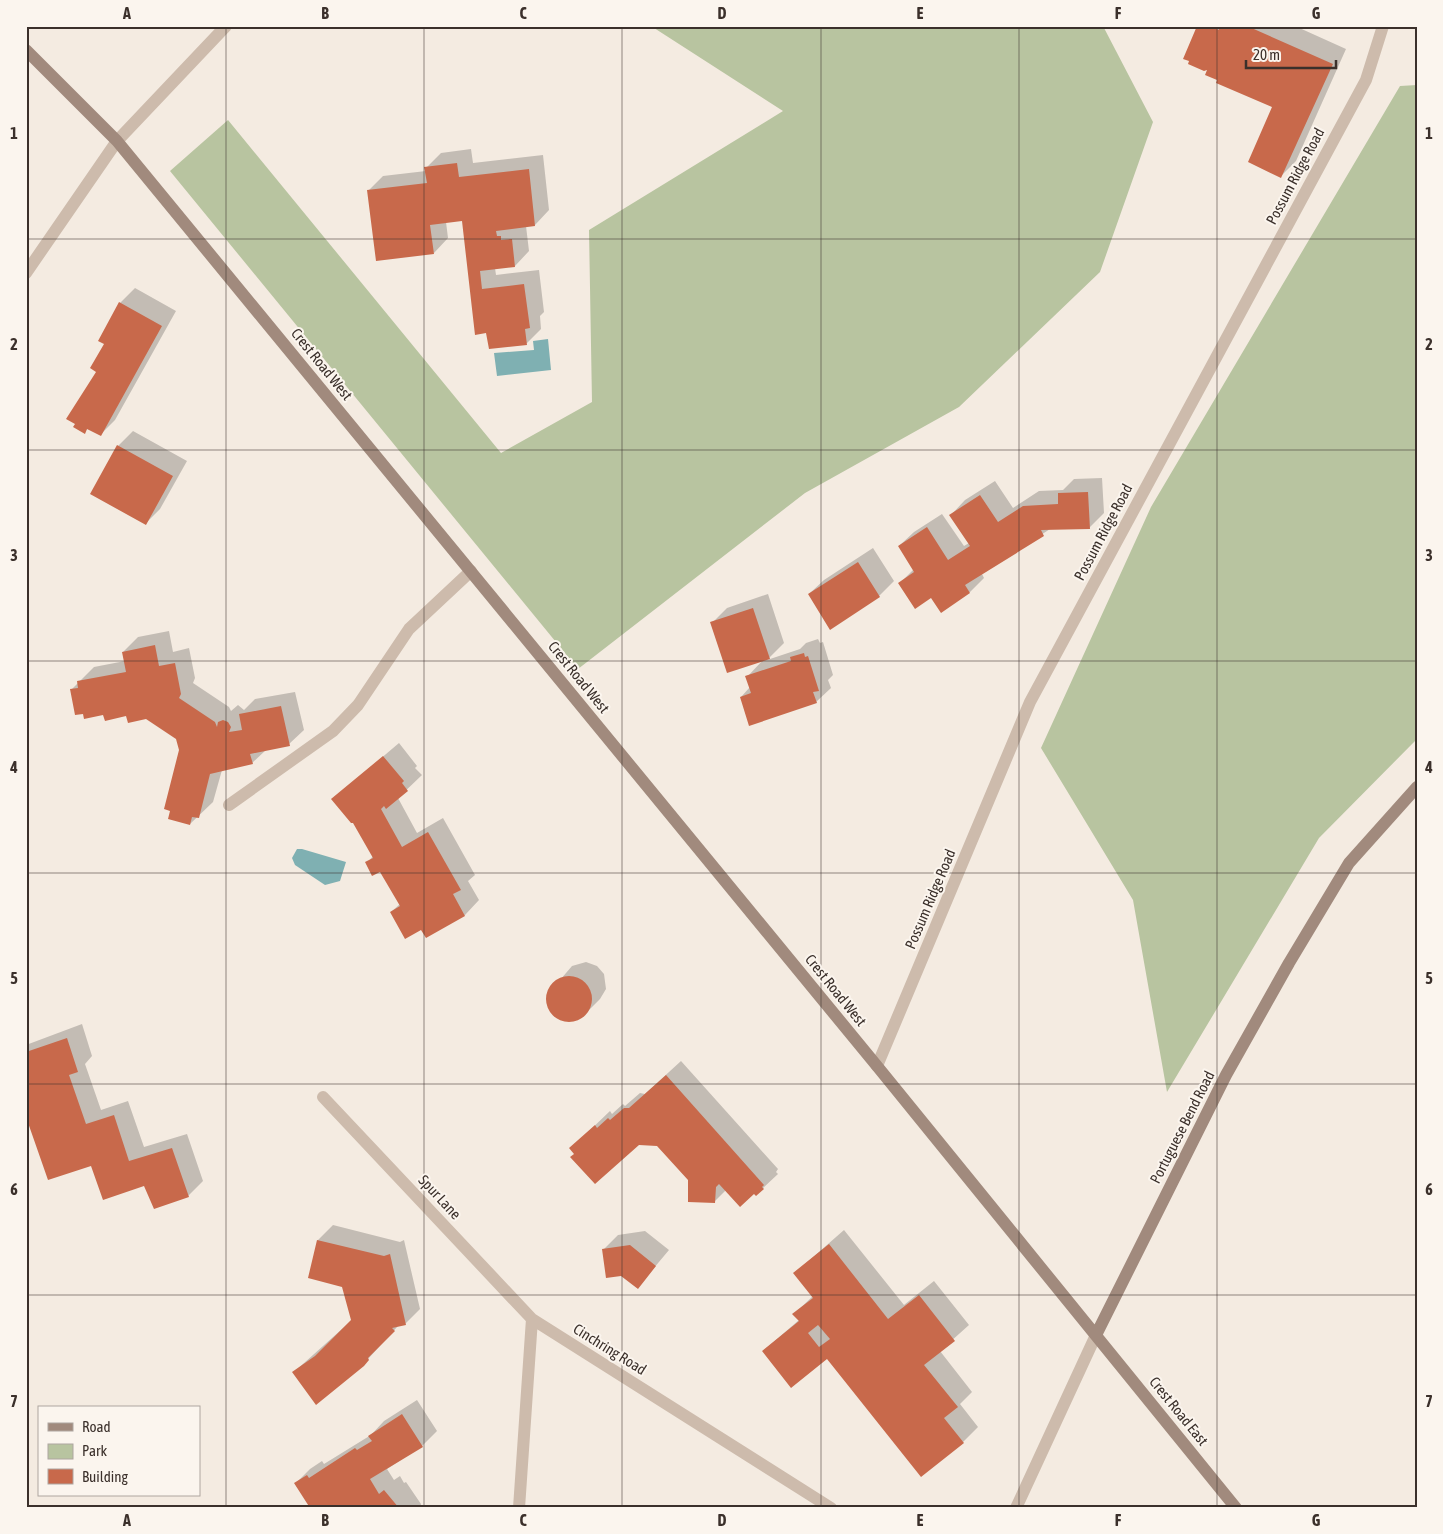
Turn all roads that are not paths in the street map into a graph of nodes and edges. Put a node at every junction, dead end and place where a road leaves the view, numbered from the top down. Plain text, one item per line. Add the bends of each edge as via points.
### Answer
1 (226, 26) edge
2 (1383, 26) edge
3 (26, 50) edge
4 (117, 141) junction
5 (26, 273) edge
6 (471, 571) junction
7 (1417, 786) edge
8 (229, 805) dead end
9 (877, 1066) junction
10 (324, 1097) dead end
11 (532, 1319) junction
12 (1096, 1335) junction
13 (519, 1508) edge
14 (832, 1508) edge
15 (1016, 1508) edge
16 (1236, 1508) edge

1 - 4 street
2 - 9 street, Possum Ridge Road via 1366,80 1030,702
3 - 4 street, Crest Road West
4 - 5 street
4 - 6 street, Crest Road West
6 - 8 street via 409,628 358,705 333,731
6 - 9 street, Crest Road West
7 - 12 street, Portuguese Bend Road via 1349,863 1289,963 1226,1075
9 - 12 street, Crest Road West
10 - 11 street, Spur Lane
11 - 13 street
11 - 14 street, Cinchring Road
12 - 15 street, Portuguese Bend Road
12 - 16 street, Crest Road East

